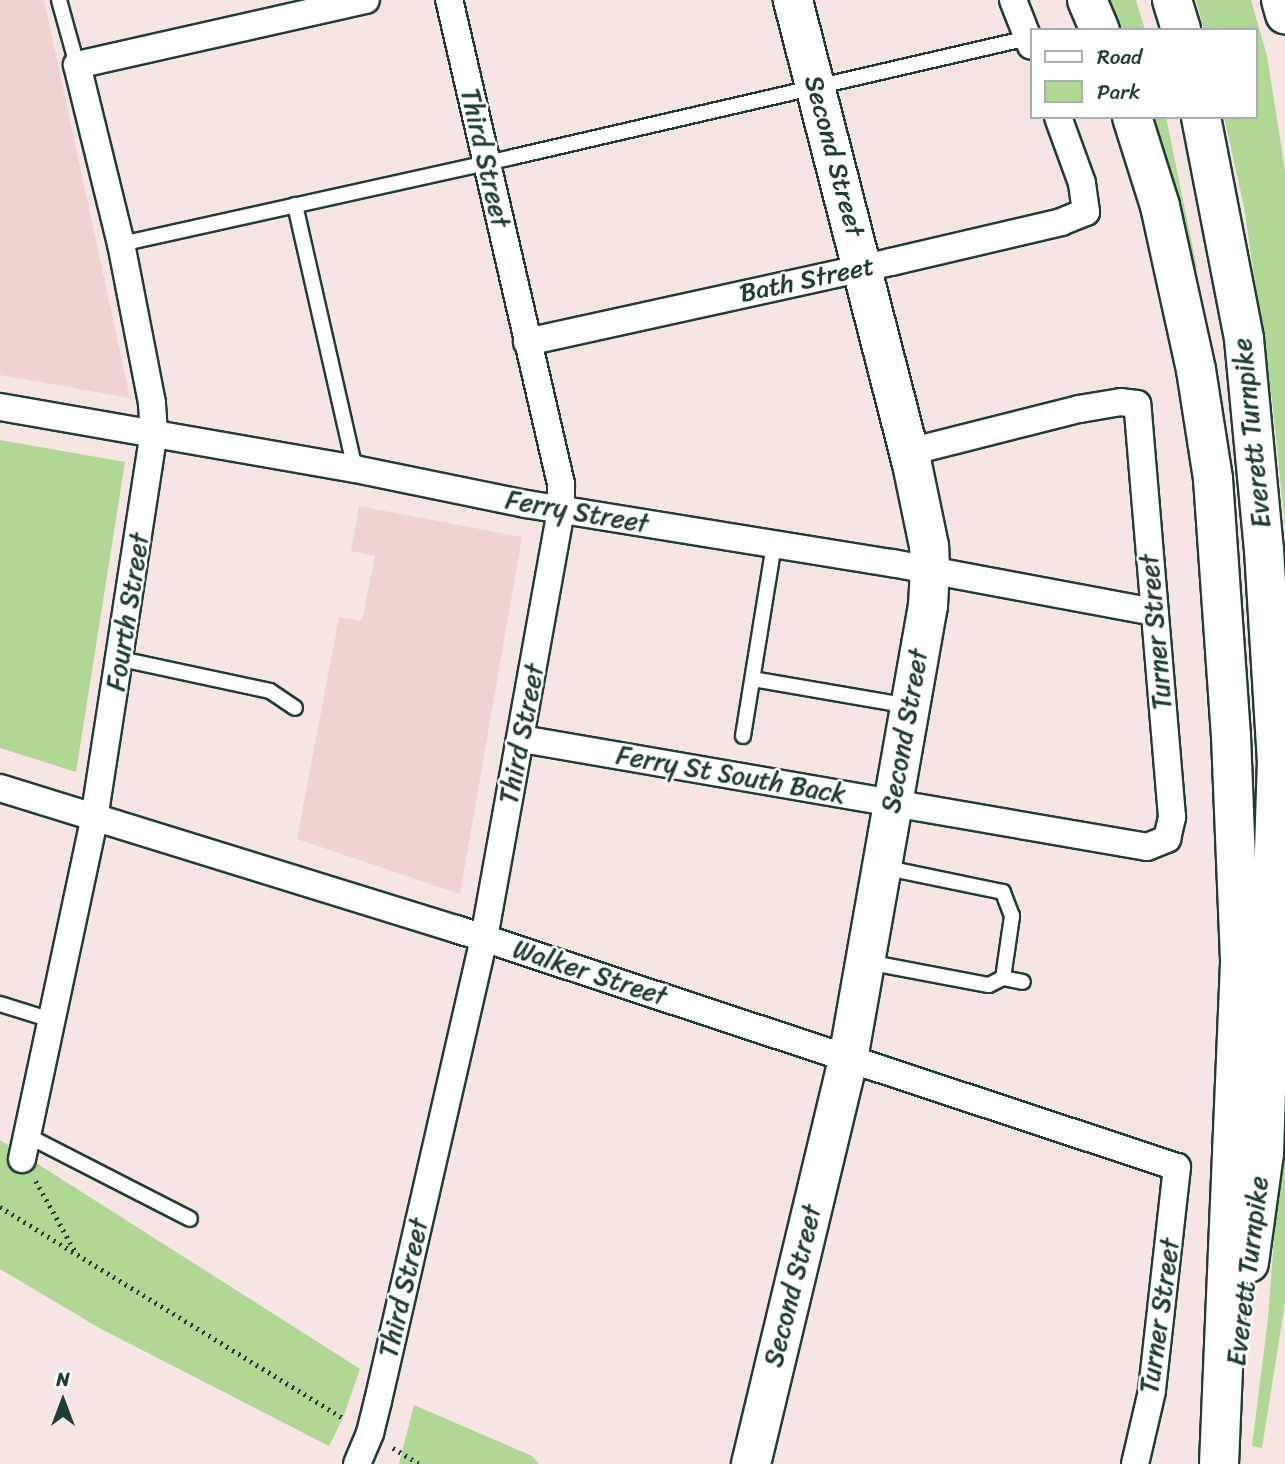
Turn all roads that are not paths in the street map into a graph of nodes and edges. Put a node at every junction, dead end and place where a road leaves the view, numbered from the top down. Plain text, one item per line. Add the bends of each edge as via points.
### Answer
1 (59, 0) edge
2 (366, 0) edge
3 (449, 0) edge
4 (793, 0) edge
5 (1013, 0) edge
6 (1087, 0) edge
7 (1172, 0) edge
8 (1281, 0) edge
9 (284, 8) edge
10 (1285, 14) edge
11 (1099, 28) edge
12 (1180, 28) edge
13 (1030, 42) edge
14 (77, 65) junction
15 (816, 87) junction
16 (1059, 119) edge
17 (1133, 119) edge
18 (1201, 119) edge
19 (486, 163) junction
20 (295, 205) junction
21 (121, 244) junction
22 (864, 268) junction
23 (527, 342) junction
24 (0, 407) edge
25 (154, 433) junction
26 (909, 452) junction
27 (355, 469) junction
28 (561, 509) junction
29 (774, 544) junction
30 (930, 571) junction
31 (1154, 612) junction
32 (121, 659) junction
33 (753, 679) junction
34 (909, 706) junction
35 (295, 708) dead end
36 (743, 736) dead end
37 (522, 739) junction
38 (0, 788) edge
39 (892, 804) junction
40 (94, 819) junction
41 (1147, 847) joint
42 (881, 867) junction
43 (484, 938) junction
44 (865, 961) junction
45 (1003, 978) junction
46 (1023, 982) dead end
47 (0, 1004) edge
48 (51, 1020) junction
49 (848, 1059) junction
50 (24, 1147) joint
51 (1177, 1167) joint
52 (190, 1219) dead end
53 (357, 1464) edge
54 (751, 1464) edge
55 (1135, 1464) edge
56 (1221, 1464) edge

1 - 14 lane
2 - 9 street
3 - 19 street, Third Street
4 - 15 main road, Second Street
5 - 13 street
6 - 11 main road
7 - 12 main road
8 - 10 main road
9 - 14 street
13 - 15 lane
14 - 21 street, Fourth Street
15 - 19 lane
15 - 22 main road, Second Street
16 - 22 street, Bath Street via 1082,183 1086,212 1061,222
17 - 56 main road via 1163,219 1196,370 1211,466 1231,736 1240,963
18 - 56 main road, Everett Turnpike via 1244,339 1278,760 1264,1153
19 - 20 lane
19 - 23 street, Third Street
20 - 21 lane
20 - 27 lane
21 - 25 street, Fourth Street
22 - 23 street, Bath Street
22 - 26 main road, Second Street
23 - 28 street, Third Street via 561,484
24 - 25 street, Ferry Street
25 - 27 street, Ferry Street
25 - 32 street, Fourth Street
26 - 30 main road, Second Street
26 - 31 street, Turner Street via 1079,409 1136,404
27 - 28 street, Ferry Street
28 - 29 street, Ferry Street
28 - 37 street, Third Street
29 - 30 street, Ferry Street
29 - 33 lane
30 - 31 street, Ferry Street
30 - 34 main road, Second Street
31 - 41 street, Turner Street via 1172,817 1167,839
32 - 35 lane via 271,691
32 - 40 street, Fourth Street
33 - 34 lane
33 - 36 lane
34 - 39 main road, Second Street
37 - 39 street, Ferry St South Back
37 - 43 street, Third Street
38 - 40 street, Walker Street
39 - 41 street, Ferry St South Back
39 - 42 main road, Second Street
40 - 43 street, Walker Street
40 - 48 street, Fourth Street
42 - 44 main road, Second Street
42 - 45 lane via 1003,892 1012,916
43 - 49 street, Walker Street
43 - 53 street, Third Street via 370,1433
44 - 45 lane via 989,985
44 - 49 main road, Second Street
45 - 46 lane
47 - 48 lane
48 - 50 street, Fourth Street
49 - 51 street, Walker Street
49 - 54 main road, Second Street
50 - 52 lane
51 - 55 street, Turner Street via 1152,1391

